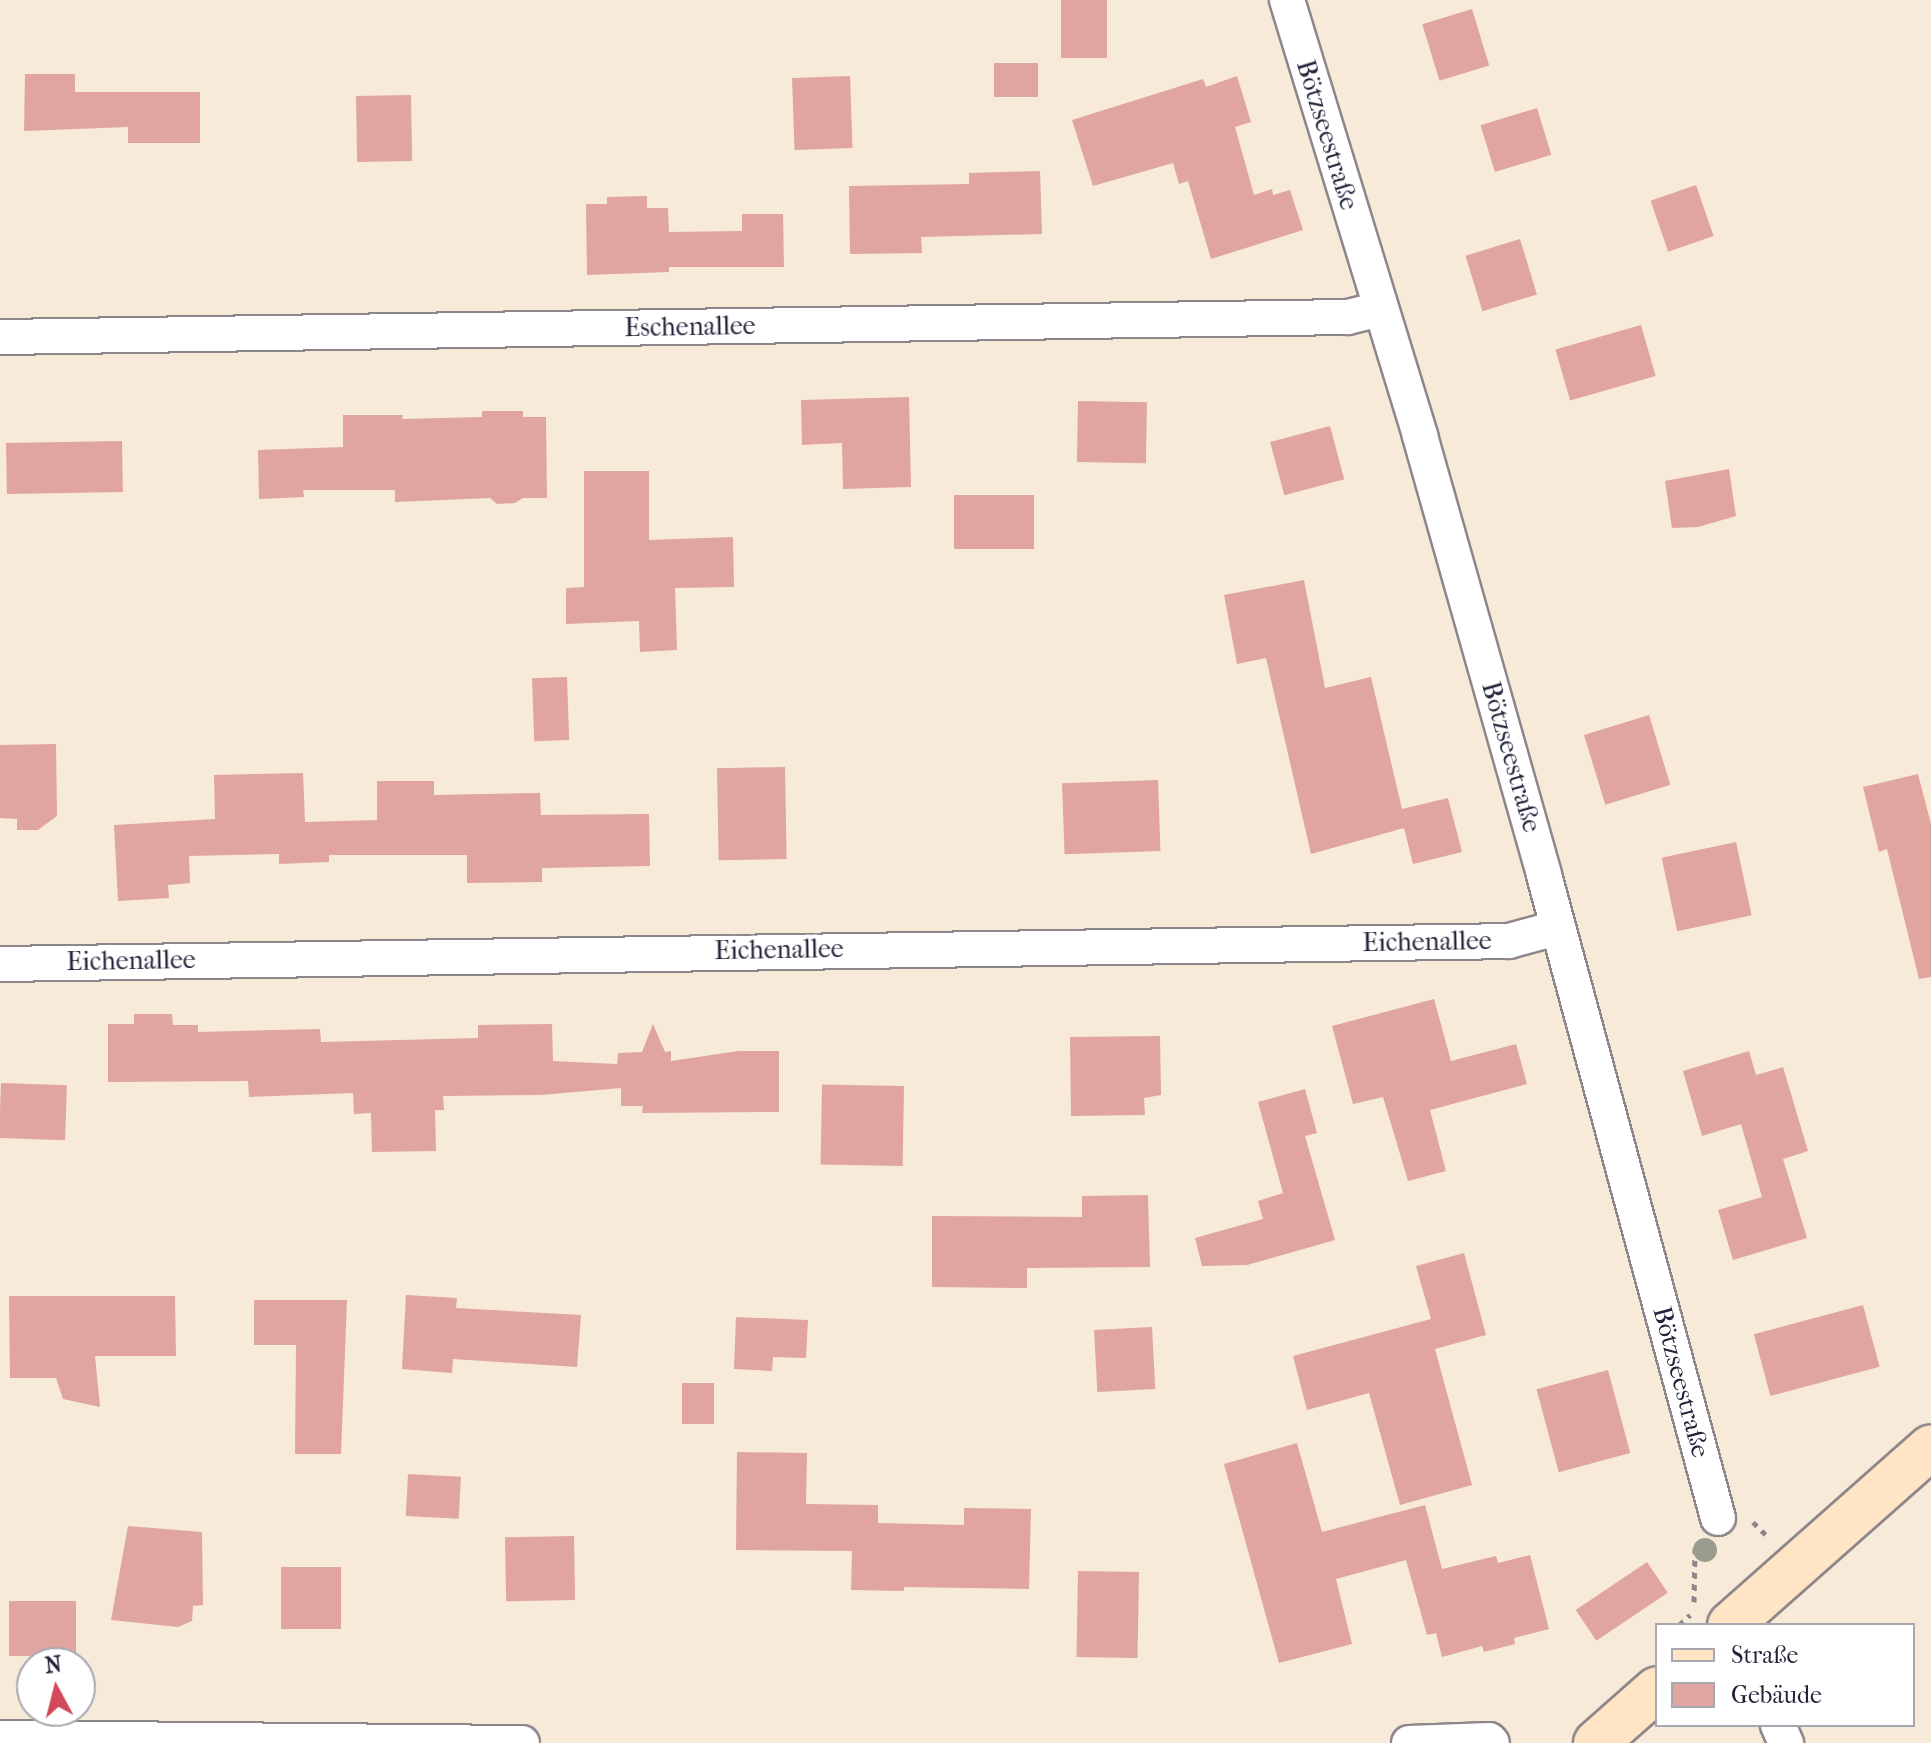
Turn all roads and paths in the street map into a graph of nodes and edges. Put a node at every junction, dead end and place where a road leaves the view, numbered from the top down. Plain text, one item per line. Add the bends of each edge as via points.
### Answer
1 (1287, 0) edge
2 (1380, 309) junction
3 (0, 337) edge
4 (1557, 928) junction
5 (0, 964) edge
6 (1931, 1447) edge
7 (1718, 1518) joint
8 (1712, 1618) edge
9 (1655, 1691) edge
10 (0, 1738) edge
11 (522, 1743) edge
12 (1409, 1743) edge
13 (1492, 1743) edge
14 (1596, 1743) edge

1 - 2 street, Bötzseestraße
2 - 3 street, Eschenallee via 1348,317
2 - 4 street, Bötzseestraße
4 - 5 street, Eichenallee via 1509,941
4 - 7 street, Bötzseestraße
6 - 8 main road
7 - 8 path via 1695,1531
9 - 14 main road
10 - 11 street
12 - 13 street

